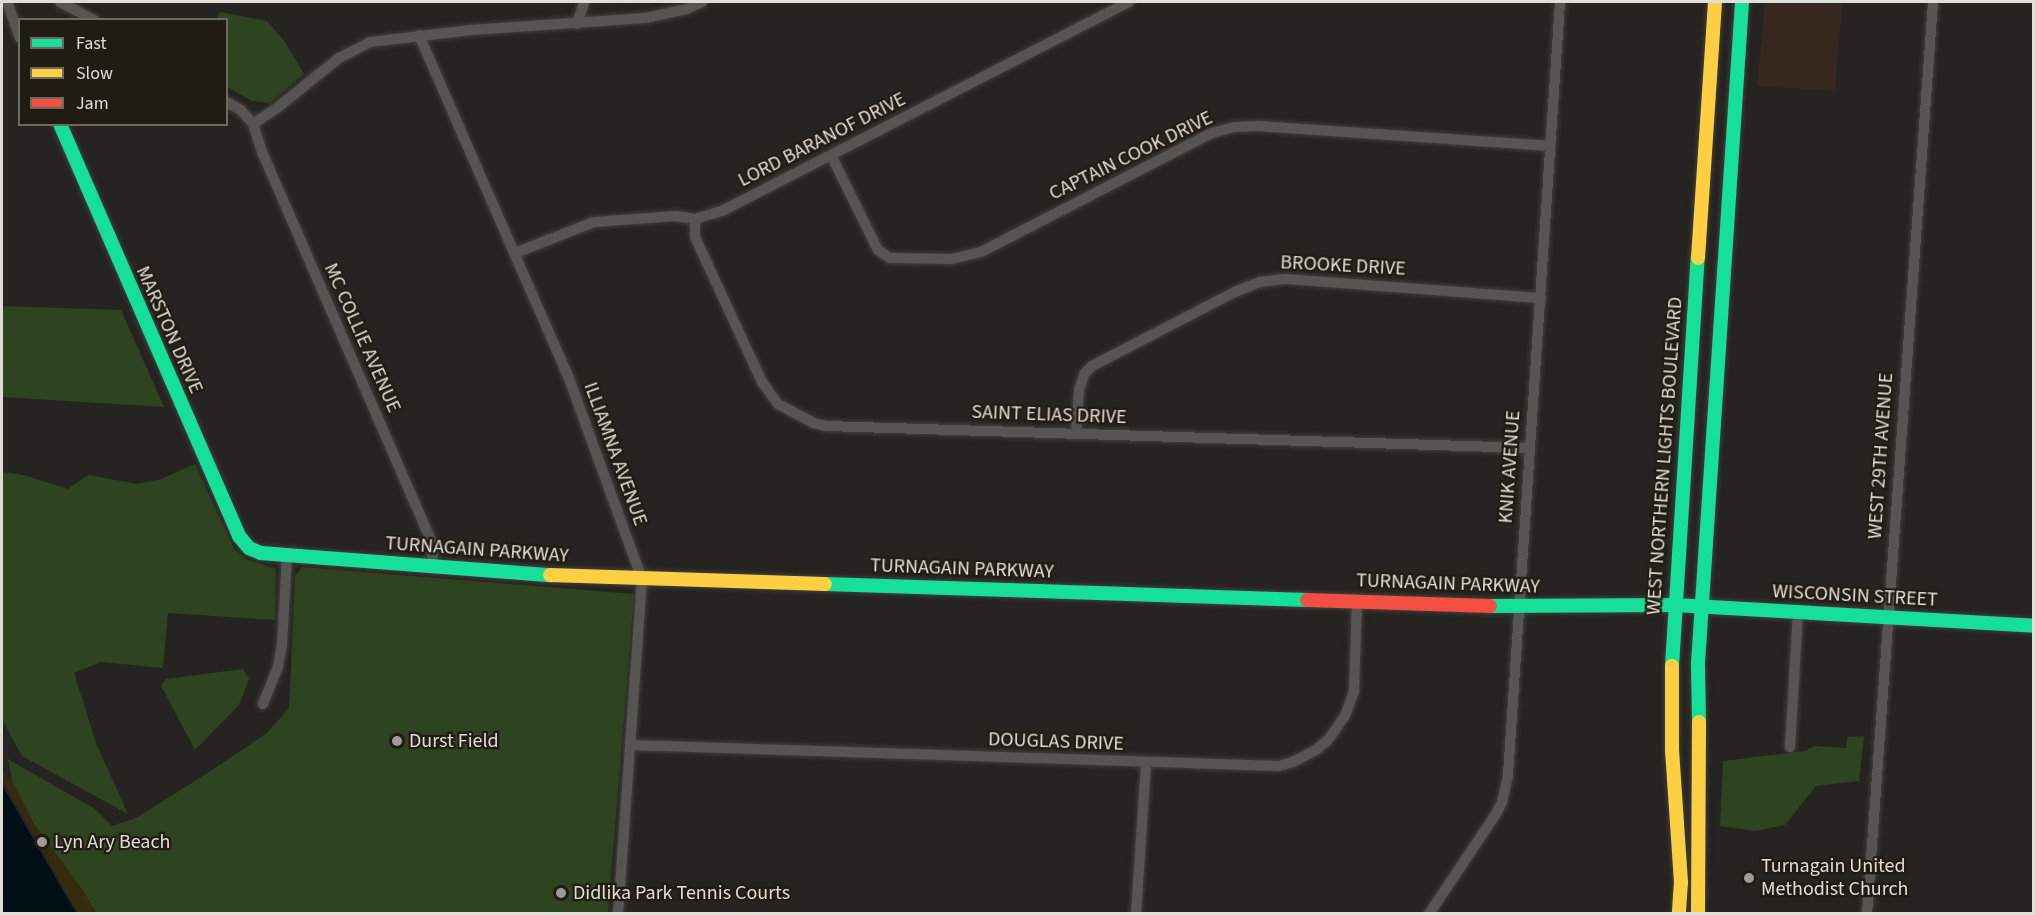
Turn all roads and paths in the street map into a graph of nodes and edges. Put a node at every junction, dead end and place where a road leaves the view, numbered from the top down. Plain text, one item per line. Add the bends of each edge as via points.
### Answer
1 (7, 2) edge
2 (60, 2) edge
3 (584, 2) edge
4 (702, 2) edge
5 (1129, 2) edge
6 (1560, 2) edge
7 (1715, 2) edge
8 (1742, 2) edge
9 (1933, 2) edge
10 (90, 18) edge
11 (577, 24) junction
12 (18, 32) edge
13 (419, 35) junction
14 (228, 103) edge
15 (253, 124) junction
16 (61, 126) edge
17 (1551, 146) junction
18 (832, 157) junction
19 (695, 219) junction
20 (515, 253) junction
21 (1541, 298) junction
22 (1076, 434) junction
23 (1529, 448) junction
24 (249, 548) joint
25 (288, 556) junction
26 (433, 566) junction
27 (642, 579) junction
28 (1356, 601) junction
29 (1675, 605) junction
30 (1519, 607) junction
31 (1703, 607) junction
32 (1798, 612) junction
33 (1888, 617) junction
34 (2034, 626) edge
35 (263, 704) dead end
36 (630, 745) junction
37 (1790, 747) dead end
38 (1146, 763) junction
39 (618, 914) edge
40 (1136, 914) edge
41 (1430, 914) edge
42 (1679, 914) edge
43 (1698, 914) edge
44 (1867, 914) edge

1 - 12 street
2 - 10 street
3 - 11 street
4 - 11 street via 665,15
5 - 18 street, LORD BARANOF DRIVE
6 - 17 street, KNIK AVENUE
7 - 29 street, WEST NORTHERN LIGHTS BOULEVARD
8 - 31 street
9 - 33 street, WEST 29TH AVENUE
11 - 13 street
13 - 15 street via 383,39 352,50
13 - 20 street, ILLIAMNA AVENUE
14 - 15 street via 241,110
15 - 26 street, MC COLLIE AVENUE via 432,542
16 - 24 street, MARSTON DRIVE via 239,536
17 - 18 street, CAPTAIN COOK DRIVE via 1234,127 1212,133 981,252 951,259 890,258 878,250
17 - 21 street, KNIK AVENUE
18 - 19 street, LORD BARANOF DRIVE via 722,211
19 - 20 street, LORD BARANOF DRIVE via 608,219
19 - 22 street, SAINT ELIAS DRIVE via 695,237 762,382 789,412 826,426
20 - 27 street, ILLIAMNA AVENUE via 587,424
21 - 22 street, BROOKE DRIVE via 1286,279 1260,282 1092,366 1079,390
21 - 23 street, KNIK AVENUE
22 - 23 street, SAINT ELIAS DRIVE
23 - 30 street, KNIK AVENUE
24 - 25 street, TURNAGAIN PARKWAY
25 - 26 street, TURNAGAIN PARKWAY
25 - 35 street via 282,645
26 - 27 street, TURNAGAIN PARKWAY
27 - 28 street, TURNAGAIN PARKWAY
27 - 36 street, ILLIAMNA AVENUE
28 - 30 street, TURNAGAIN PARKWAY
28 - 38 street, DOUGLAS DRIVE via 1354,691 1338,729 1317,749 1279,766
29 - 30 street, TURNAGAIN PARKWAY
29 - 31 street, WISCONSIN STREET
29 - 42 street, WEST NORTHERN LIGHTS BOULEVARD via 1671,713 1681,874
30 - 41 street, KNIK AVENUE via 1508,775 1502,802
31 - 32 street, WISCONSIN STREET
31 - 43 street via 1697,716
32 - 33 street, WISCONSIN STREET
32 - 37 street
33 - 34 street, WISCONSIN STREET
33 - 44 street, WEST 29TH AVENUE
36 - 38 street, DOUGLAS DRIVE
36 - 39 street, ILLIAMNA AVENUE
38 - 40 street

